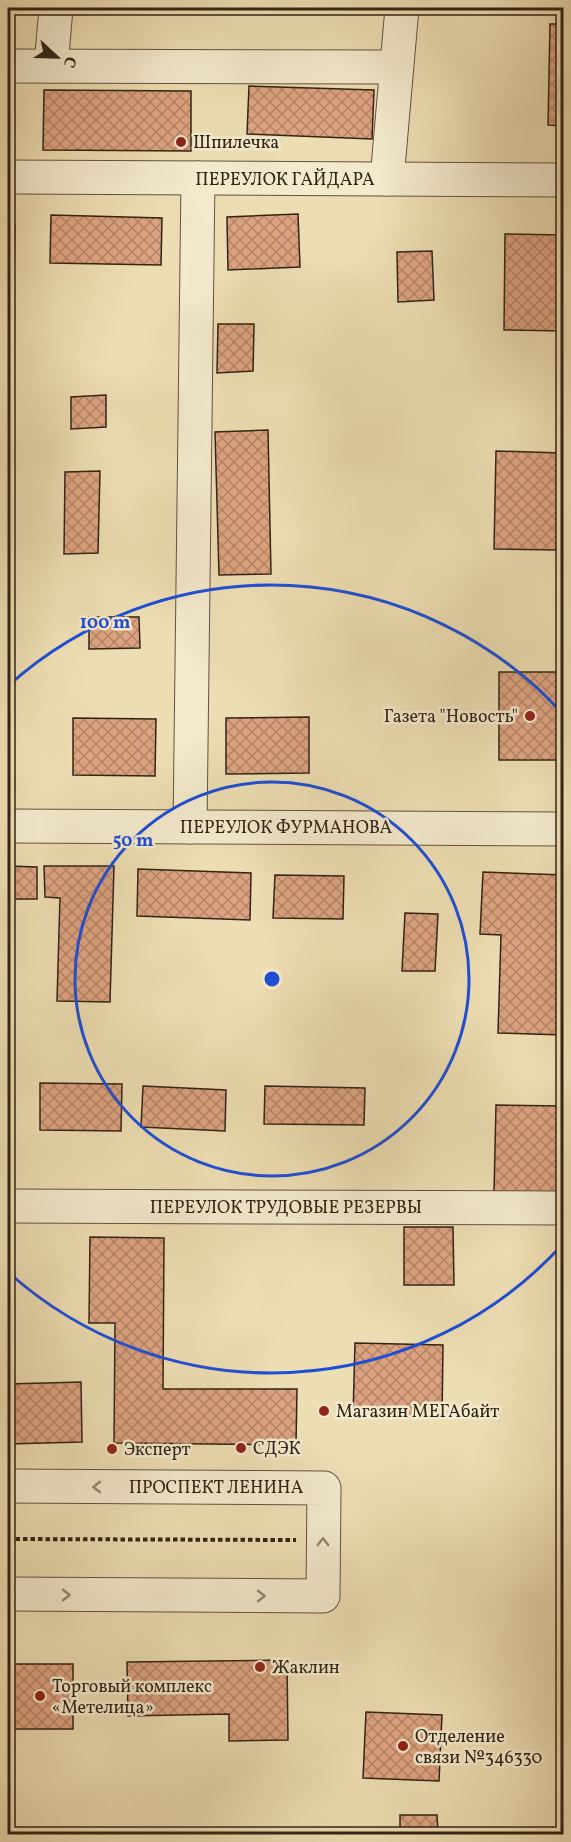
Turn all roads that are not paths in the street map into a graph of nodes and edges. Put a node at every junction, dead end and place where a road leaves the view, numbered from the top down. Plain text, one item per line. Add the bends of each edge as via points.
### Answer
1 (56, 8) edge
2 (402, 8) edge
3 (8, 66) edge
4 (51, 66) junction
5 (395, 67) junction
6 (8, 177) edge
7 (198, 178) junction
8 (387, 179) junction
9 (564, 180) edge
10 (8, 826) edge
11 (190, 827) junction
12 (564, 829) edge
13 (8, 1206) edge
14 (564, 1208) edge
15 (8, 1486) edge
16 (8, 1594) edge

1 - 4 street
2 - 5 street
3 - 4 street
4 - 5 street
5 - 8 street
6 - 7 street, ПЕРЕУЛОК ГАЙДАРА
7 - 8 street, ПЕРЕУЛОК ГАЙДАРА
7 - 11 street
8 - 9 street, ПЕРЕУЛОК ГАЙДАРА
10 - 11 street, ПЕРЕУЛОК ФУРМАНОВА
11 - 12 street, ПЕРЕУЛОК ФУРМАНОВА
13 - 14 street, ПЕРЕУЛОК ТРУДОВЫЕ РЕЗЕРВЫ
16 -> 15 street, ПРОСПЕКТ ЛЕНИНА via 323,1596 324,1540 324,1488

